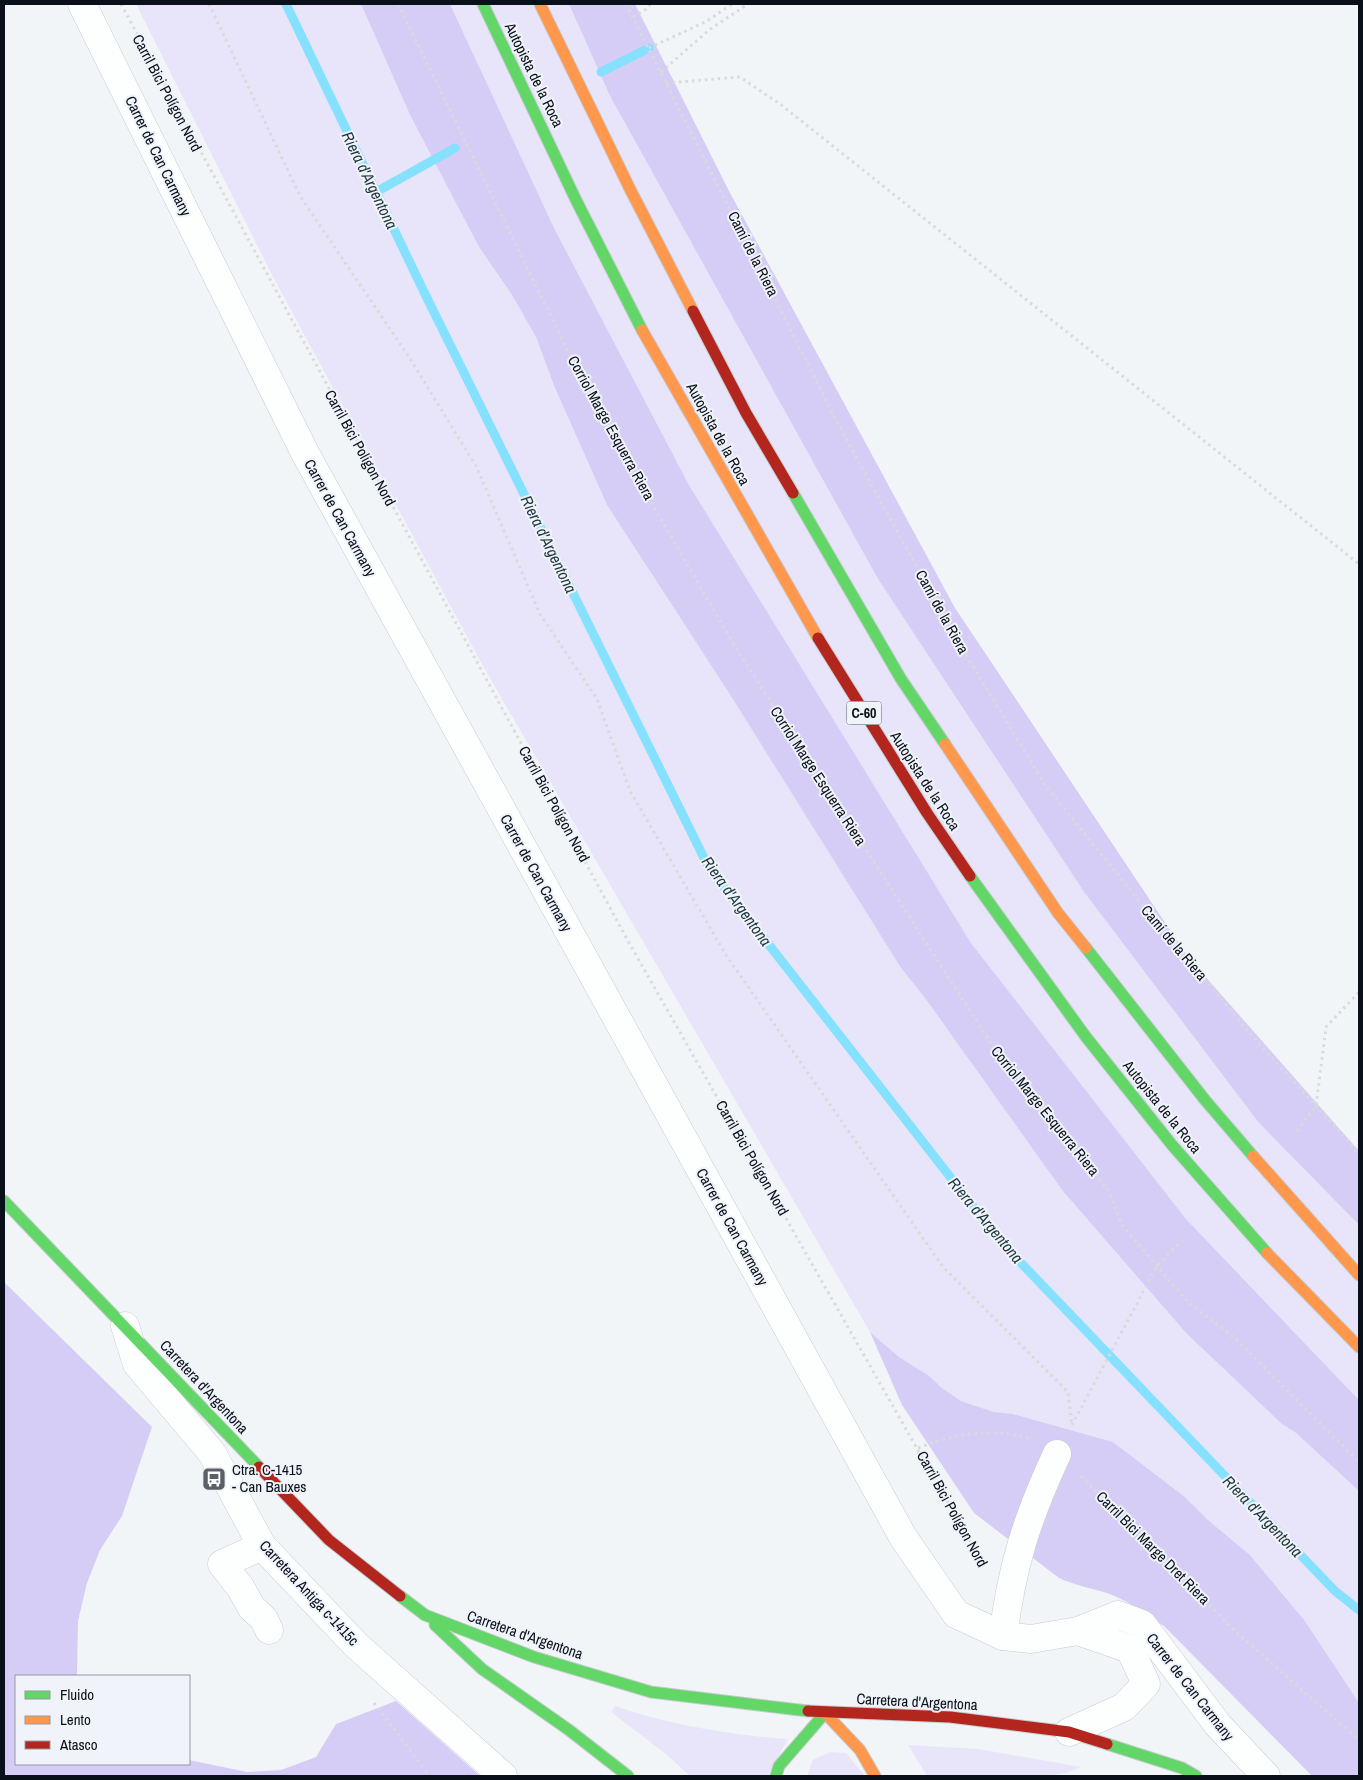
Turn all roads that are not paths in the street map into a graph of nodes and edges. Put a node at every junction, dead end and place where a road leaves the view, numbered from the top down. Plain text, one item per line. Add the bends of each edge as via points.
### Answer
1 (82, 4) edge
2 (482, 4) edge
3 (540, 4) edge
4 (4, 1201) edge
5 (1359, 1275) edge
6 (126, 1326) junction
7 (1359, 1347) edge
8 (1057, 1454) road end
9 (262, 1546) junction
10 (425, 1615) junction
11 (269, 1630) dead end
12 (1078, 1631) junction
13 (1003, 1636) junction
14 (825, 1713) junction
15 (1069, 1732) junction
16 (503, 1776) edge
17 (628, 1776) edge
18 (776, 1776) edge
19 (875, 1776) edge
20 (1196, 1776) edge
21 (1266, 1776) edge

1 - 13 street, Carrer de Can Carmany via 305,453 903,1537 956,1614
2 - 7 main road, Autopista de la Roca / C-60 via 640,324 785,586 912,791 1030,962 1160,1131 1238,1221
3 - 5 main road via 630,189 746,413 901,679 1058,913 1205,1100
4 - 6 main road, Carretera d'Argentona
6 - 9 street, Carretera Antiga c-1415c via 137,1364 212,1453
6 - 10 main road, Carretera d'Argentona via 329,1540
8 - 13 street via 1023,1534 1009,1589
9 - 11 street via 222,1564
9 - 16 street, Carretera Antiga c-1415c via 356,1645
10 - 14 main road, Carretera d'Argentona via 534,1657 651,1692
10 - 17 main road via 482,1668
12 - 13 street, Carrer de Can Carmany via 1031,1639
12 - 15 street, Carrer de Can Carmany via 1130,1649 1146,1684 1124,1707
12 - 21 street, Carrer de Can Carmany via 1118,1615 1142,1624 1218,1726
14 - 15 main road, Carretera d'Argentona via 950,1717
14 - 18 main road via 779,1766
14 - 19 main road via 860,1750
15 - 20 main road, Carretera d'Argentona via 1182,1768

